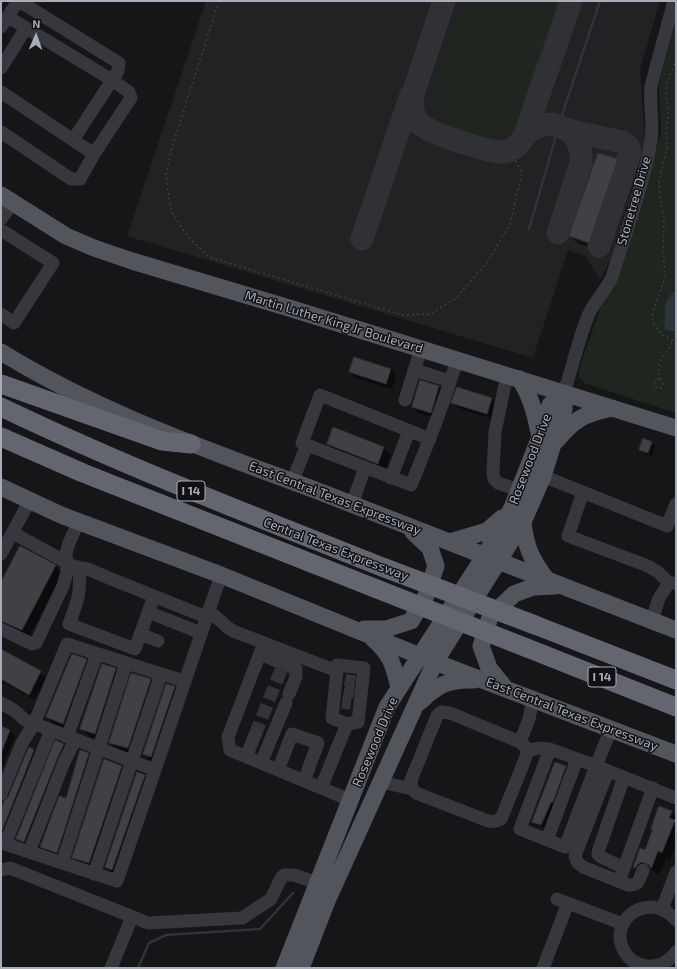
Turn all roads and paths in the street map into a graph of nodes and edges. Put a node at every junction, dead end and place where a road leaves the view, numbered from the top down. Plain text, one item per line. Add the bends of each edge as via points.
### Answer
1 (19, 1) edge
2 (219, 1) edge
3 (674, 1) edge
4 (4, 22) edge
5 (26, 28) junction
6 (676, 59) edge
7 (1, 68) edge
8 (112, 80) junction
9 (1, 92) edge
10 (1, 132) edge
11 (73, 140) junction
12 (510, 150) dead end
13 (94, 154) junction
14 (7, 199) edge
15 (1, 219) edge
16 (1, 230) edge
17 (1, 314) edge
18 (672, 341) junction
19 (676, 342) edge
20 (421, 348) junction
21 (1, 352) edge
22 (457, 360) junction
23 (414, 370) junction
24 (513, 377) junction
25 (659, 378) junction
26 (450, 381) junction
27 (1, 384) edge
28 (564, 393) junction
29 (405, 400) dead end
30 (1, 407) edge
31 (613, 408) junction
32 (676, 428) edge
33 (409, 431) junction
34 (1, 437) edge
35 (430, 439) junction
36 (546, 441) junction
37 (191, 444) junction
38 (307, 445) junction
39 (365, 468) junction
40 (543, 476) junction
41 (391, 478) junction
42 (292, 482) junction
43 (1, 487) edge
44 (520, 490) junction
45 (583, 492) junction
46 (30, 500) junction
47 (352, 504) junction
48 (676, 504) edge
49 (512, 508) junction
50 (79, 521) junction
51 (523, 522) junction
52 (405, 525) junction
53 (13, 533) junction
54 (450, 542) junction
55 (1, 554) edge
56 (492, 558) junction
57 (66, 562) junction
58 (79, 567) junction
59 (221, 575) junction
60 (554, 583) junction
61 (673, 583) edge
62 (154, 596) junction
63 (148, 612) junction
64 (207, 614) junction
65 (652, 621) junction
66 (1, 629) edge
67 (676, 630) edge
68 (361, 632) junction
69 (201, 633) junction
70 (140, 634) junction
71 (158, 641) dead end
72 (262, 648) junction
73 (97, 654) junction
74 (427, 658) junction
75 (126, 663) junction
76 (161, 674) junction
77 (673, 677) edge
78 (483, 680) junction
79 (185, 681) junction
80 (399, 688) junction
81 (506, 689) junction
82 (347, 690) junction
83 (533, 699) junction
84 (1, 703) edge
85 (415, 706) junction
86 (676, 707) edge
87 (34, 724) junction
88 (347, 724) junction
89 (611, 729) junction
90 (51, 730) junction
91 (255, 735) tunnel mouth
92 (71, 738) junction
93 (523, 746) junction
94 (98, 748) junction
95 (550, 749) junction
96 (676, 754) edge
97 (246, 757) junction
98 (577, 759) junction
99 (132, 762) junction
100 (262, 763) junction
101 (602, 769) junction
102 (155, 770) junction
103 (278, 770) junction
104 (624, 777) junction
105 (304, 781) junction
106 (381, 782) junction
107 (321, 788) junction
108 (653, 788) junction
109 (412, 789) junction
110 (1, 794) edge
111 (676, 798) edge
112 (350, 800) junction
113 (547, 840) junction
114 (29, 852) junction
115 (62, 863) junction
116 (624, 868) junction
117 (1, 870) edge
118 (643, 870) dead end
119 (676, 872) edge
120 (94, 874) junction
121 (619, 881) junction
122 (317, 883) junction
123 (662, 909) junction
124 (132, 917) junction
125 (676, 920) edge
126 (623, 924) junction
127 (676, 952) edge
128 (111, 968) edge
129 (284, 968) edge
130 (301, 968) edge
131 (542, 968) edge

1 - 4 street
1 - 8 street via 119,63 118,71
2 - 12 path via 171,150 166,176 171,211 188,237 209,258 402,315 431,314 456,298 488,261 510,224 522,173
3 - 28 street, Stonetree Drive via 651,86 653,117 644,170 612,277 588,316
4 - 5 street
5 - 7 street
5 - 8 street
6 - 18 path via 667,84 667,148 659,182 664,220 665,278 652,317 654,325
8 - 11 street
8 - 13 street via 129,92 132,98
9 - 11 street
10 - 13 street via 71,179 80,179
11 - 13 street
14 - 15 street
14 - 20 main road, Martin Luther King Jr Boulevard via 66,236 94,248
16 - 17 street via 53,263 14,323
18 - 19 path
18 - 25 path via 660,361
20 - 22 main road, Martin Luther King Jr Boulevard
20 - 23 street
21 - 37 main road, East Central Texas Expressway via 53,382 117,413
22 - 24 main road, Martin Luther King Jr Boulevard
22 - 26 street
23 - 26 street
23 - 29 street
24 - 28 main road, Martin Luther King Jr Boulevard
24 - 36 main road via 529,394
24 - 44 street via 496,432 493,472 498,483
25 - 25 path via 663,384 661,388 655,386
26 - 35 street
27 - 37 highway via 162,441
28 - 31 main road, Martin Luther King Jr Boulevard
28 - 36 main road, Rosewood Drive via 550,405
30 - 77 highway, Central Texas Expressway / I 14, bridge via 65,438 208,498
31 - 32 main road, Martin Luther King Jr Boulevard
31 - 36 main road via 590,412
33 - 35 street
33 - 38 street via 320,395 302,443
33 - 41 street
34 - 86 highway, Central Texas Expressway / I 14, bridge via 90,476
35 - 41 street via 411,485
36 - 40 main road, Rosewood Drive
36 - 44 main road, Rosewood Drive
37 - 42 main road, East Central Texas Expressway
38 - 39 street
38 - 42 street
39 - 41 street
39 - 47 street
40 - 45 street
40 - 51 main road, Rosewood Drive
42 - 47 main road, East Central Texas Expressway
43 - 46 main road, East Central Texas Expressway
44 - 49 main road, Rosewood Drive
45 - 48 street via 668,526
45 - 61 street via 568,536 648,566
46 - 50 main road, East Central Texas Expressway
46 - 53 street
47 - 52 main road, East Central Texas Expressway
49 - 54 main road via 486,531
49 - 56 main road, Rosewood Drive
50 - 57 street via 69,543
50 - 59 main road, East Central Texas Expressway
51 - 56 main road, Rosewood Drive
51 - 60 main road via 528,549 536,565
52 - 54 main road, East Central Texas Expressway
52 - 68 main road via 430,548 436,566 425,598 411,621 386,629
53 - 55 street
53 - 57 street
54 - 56 main road, East Central Texas Expressway
56 - 60 main road, East Central Texas Expressway
56 - 74 main road, Rosewood Drive
57 - 58 street
57 - 66 street via 63,586 36,643 32,644
58 - 62 street
58 - 70 street via 79,595 69,624 135,648
59 - 64 street
59 - 68 main road, East Central Texas Expressway
60 - 65 main road, East Central Texas Expressway
60 - 81 main road via 514,594 490,617 481,646 489,668
61 - 65 street via 658,598
62 - 63 street
62 - 64 street
63 - 69 street
63 - 70 street
64 - 69 street
64 - 72 street via 216,616 228,628
65 - 67 main road, East Central Texas Expressway
68 - 74 main road, East Central Texas Expressway
68 - 80 main road via 383,648 390,658
69 - 79 street
70 - 71 street
72 - 82 street
72 - 97 street via 228,737 230,750
72 - 100 street via 282,667 296,669 296,677
73 - 75 street
73 - 87 street via 68,644
73 - 92 street
74 - 78 main road, East Central Texas Expressway
74 - 80 main road, Rosewood Drive
74 - 85 main road, Rosewood Drive
75 - 76 street
75 - 94 street
76 - 79 street
76 - 99 street
78 - 81 main road, East Central Texas Expressway
78 - 85 main road via 450,681 432,690
79 - 102 street
80 - 112 main road, Rosewood Drive via 387,707
81 - 83 main road, East Central Texas Expressway
82 - 88 street via 358,722
82 - 88 street via 332,718
83 - 89 main road, East Central Texas Expressway
83 - 93 street
84 - 87 street
85 - 106 main road, Rosewood Drive
87 - 90 street
87 - 110 street via 22,743
88 - 107 street
89 - 96 main road, East Central Texas Expressway
89 - 101 street
90 - 92 street
90 - 114 street via 5,844
91 - 97 street
92 - 94 street
92 - 114 street
93 - 95 street
93 - 109 street via 450,713 441,712 437,716 411,780
93 - 109 street via 526,757 501,819 497,821 488,821
94 - 99 street
94 - 115 street
95 - 98 street
95 - 113 street via 520,829
97 - 100 street
98 - 101 street
98 - 113 street
99 - 102 street
99 - 120 street
100 - 103 street
101 - 104 street
101 - 113 street via 565,847
101 - 121 street via 575,856 583,867
102 - 120 street via 117,881
103 - 105 street
103 - 105 street via 292,734 318,743
104 - 108 street
104 - 116 street via 598,854
105 - 107 street
106 - 109 street
106 - 130 main road, Rosewood Drive via 327,901
107 - 112 street
108 - 111 street
108 - 116 street
112 - 122 main road, Rosewood Drive
114 - 115 street
115 - 120 street
116 - 121 street
117 - 124 street via 10,868
118 - 121 street via 637,884 628,885
119 - 123 street
122 - 124 street via 294,875 284,875 271,899 242,918 148,923
122 - 129 main road, Rosewood Drive
123 - 125 street
123 - 126 street via 644,907 628,916
124 - 128 street
126 - 127 street via 621,941 624,950 636,962 644,966 661,965
126 - 131 street via 562,901

